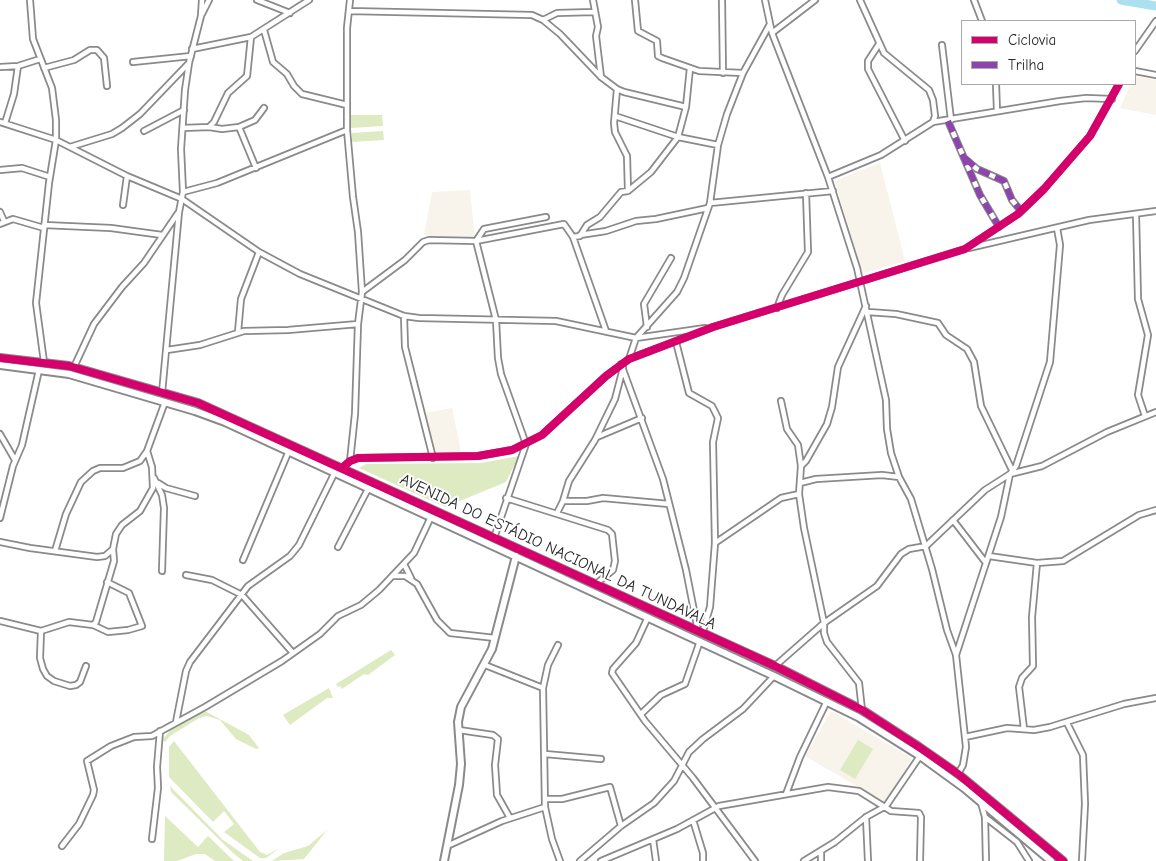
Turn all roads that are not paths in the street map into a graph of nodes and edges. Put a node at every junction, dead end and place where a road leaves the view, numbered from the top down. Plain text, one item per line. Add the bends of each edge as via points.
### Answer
1 (30, 0) edge
2 (202, 0) edge
3 (209, 0) edge
4 (257, 0) edge
5 (309, 0) edge
6 (350, 0) edge
7 (593, 0) edge
8 (635, 0) edge
9 (722, 0) edge
10 (765, 0) edge
11 (815, 0) edge
12 (860, 0) edge
13 (974, 0) edge
14 (349, 11) junction
15 (594, 12) junction
16 (290, 13) junction
17 (201, 16) junction
18 (543, 20) junction
19 (982, 20) edge
20 (1156, 21) edge
21 (770, 24) junction
22 (264, 30) junction
23 (772, 33) junction
24 (251, 37) junction
25 (879, 44) junction
26 (942, 45) dead end
27 (192, 49) junction
28 (1136, 51) edge
29 (191, 56) junction
30 (40, 59) junction
31 (133, 62) dead end
32 (189, 63) junction
33 (18, 66) junction
34 (0, 67) edge
35 (44, 68) junction
36 (690, 68) junction
37 (1136, 71) edge
38 (723, 73) junction
39 (743, 73) junction
40 (1156, 75) edge
41 (601, 77) junction
42 (996, 85) edge
43 (1119, 85) edge
44 (107, 86) dead end
45 (617, 89) junction
46 (1112, 99) junction
47 (347, 105) junction
48 (686, 107) junction
49 (264, 108) dead end
50 (184, 110) junction
51 (997, 111) junction
52 (615, 116) junction
53 (950, 120) junction
54 (933, 122) junction
55 (3, 123) edge
56 (209, 127) junction
57 (239, 127) junction
58 (183, 128) junction
59 (347, 130) junction
60 (144, 131) dead end
61 (678, 137) junction
62 (56, 140) junction
63 (905, 141) junction
64 (718, 145) junction
65 (70, 147) junction
66 (963, 157) junction
67 (256, 168) junction
68 (0, 170) edge
69 (127, 176) junction
70 (50, 177) junction
71 (828, 177) junction
72 (832, 191) junction
73 (183, 192) junction
74 (628, 192) junction
75 (806, 194) junction
76 (182, 200) junction
77 (123, 205) dead end
78 (709, 206) junction
79 (1021, 211) junction
80 (0, 212) edge
81 (178, 212) junction
82 (1156, 212) edge
83 (1136, 214) junction
84 (546, 217) dead end
85 (2, 222) edge
86 (44, 226) junction
87 (999, 227) junction
88 (1057, 228) junction
89 (162, 235) junction
90 (580, 236) junction
91 (573, 238) junction
92 (476, 241) junction
93 (965, 249) junction
94 (259, 252) junction
95 (671, 258) dead end
96 (860, 281) junction
97 (362, 292) junction
98 (360, 299) junction
99 (866, 305) junction
100 (778, 308) junction
101 (868, 312) junction
102 (404, 316) junction
103 (496, 320) junction
104 (358, 324) junction
105 (647, 327) junction
106 (713, 327) junction
107 (606, 331) junction
108 (238, 332) junction
109 (636, 338) junction
110 (676, 342) junction
111 (167, 350) junction
112 (0, 358) edge
113 (629, 359) junction
114 (44, 362) junction
115 (0, 365) edge
116 (622, 366) junction
117 (74, 367) junction
118 (39, 370) junction
119 (162, 393) junction
120 (781, 401) dead end
121 (165, 402) junction
122 (1156, 412) edge
123 (1146, 416) junction
124 (642, 418) junction
125 (0, 434) edge
126 (597, 436) junction
127 (526, 444) junction
128 (147, 451) junction
129 (288, 453) junction
130 (433, 458) junction
131 (15, 460) junction
132 (350, 461) junction
133 (800, 466) junction
134 (342, 468) junction
135 (1011, 472) junction
136 (334, 474) junction
137 (898, 476) junction
138 (154, 477) junction
139 (157, 482) junction
140 (800, 483) junction
141 (368, 489) junction
142 (799, 494) junction
143 (195, 496) dead end
144 (506, 498) junction
145 (563, 501) junction
146 (669, 504) junction
147 (1156, 510) edge
148 (557, 513) junction
149 (0, 518) edge
150 (430, 519) junction
151 (953, 520) junction
152 (494, 538) junction
153 (0, 542) edge
154 (715, 543) junction
155 (926, 546) junction
156 (338, 547) dead end
157 (113, 549) junction
158 (55, 550) junction
159 (516, 556) junction
160 (989, 556) junction
161 (243, 560) dead end
162 (986, 563) junction
163 (1037, 563) junction
164 (404, 564) junction
165 (162, 571) dead end
166 (186, 575) dead end
167 (393, 576) junction
168 (411, 578) junction
169 (107, 582) junction
170 (596, 584) junction
171 (242, 595) junction
172 (648, 617) junction
173 (0, 621) edge
174 (824, 623) junction
175 (94, 626) junction
176 (41, 631) junction
177 (700, 632) junction
178 (495, 638) junction
179 (700, 641) junction
180 (558, 645) dead end
181 (293, 653) junction
182 (956, 655) junction
183 (485, 665) junction
184 (86, 666) dead end
185 (775, 666) junction
186 (774, 676) junction
187 (543, 688) junction
188 (1156, 698) edge
189 (827, 701) junction
190 (862, 710) junction
191 (641, 714) junction
192 (176, 722) junction
193 (1067, 723) junction
194 (1024, 729) junction
195 (459, 730) junction
196 (160, 731) junction
197 (965, 737) junction
198 (545, 754) junction
199 (920, 756) junction
200 (601, 759) dead end
201 (682, 764) junction
202 (958, 774) junction
203 (786, 794) junction
204 (545, 799) junction
205 (980, 801) junction
206 (886, 806) junction
207 (545, 807) junction
208 (716, 807) junction
209 (866, 817) junction
210 (986, 817) junction
211 (510, 818) junction
212 (693, 820) junction
213 (621, 826) junction
214 (152, 838) dead end
215 (653, 839) junction
216 (62, 846) dead end
217 (447, 846) junction
218 (821, 851) junction
219 (444, 861) edge
220 (560, 861) edge
221 (580, 861) edge
222 (601, 861) edge
223 (656, 861) edge
224 (703, 861) edge
225 (755, 861) edge
226 (804, 861) edge
227 (821, 861) edge
228 (868, 861) edge
229 (920, 861) edge
230 (986, 861) edge
231 (1029, 861) edge
232 (1051, 861) edge
233 (1063, 861) edge
234 (1082, 861) edge

1 - 30 street via 33,39
2 - 17 street
3 - 17 street
4 - 16 street
5 - 16 street
6 - 14 street
7 - 15 street
8 - 36 street via 638,31 657,41 658,56
9 - 38 street
10 - 21 street
11 - 23 street
12 - 25 street
13 - 19 street
14 - 18 street via 532,16
14 - 47 street
15 - 18 street via 557,12
15 - 41 street
16 - 22 street
17 - 27 street
18 - 41 street
20 - 28 street
21 - 23 street
21 - 39 street
22 - 24 street
22 - 47 street via 273,62 302,94
23 - 71 street
24 - 27 street
24 - 56 street via 247,76 228,93
25 - 54 street via 890,58 929,90 934,108
25 - 63 street via 868,61 868,69
26 - 53 street
27 - 29 street
29 - 31 street
29 - 32 street
30 - 33 street
30 - 35 street
32 - 50 street
32 - 65 street via 122,128
33 - 34 street
33 - 55 street via 14,94
35 - 44 street via 97,50 104,58
35 - 62 street via 52,88
36 - 38 street
36 - 48 street
37 - 40 street
38 - 39 street
39 - 64 street
41 - 45 street
42 - 51 street
43 - 46 street
45 - 48 street
45 - 52 street
46 - 51 street via 1086,98
46 - 79 street via 1090,136
47 - 59 street
48 - 61 street
49 - 57 street via 256,120
50 - 58 street
50 - 60 street
51 - 53 street
52 - 61 street
52 - 74 street via 615,132 627,156
53 - 54 street
53 - 66 street
54 - 63 street
55 - 62 street
56 - 57 street
56 - 58 street
57 - 67 street
58 - 73 street
59 - 67 street
59 - 97 street
61 - 64 street
61 - 74 street via 651,172
62 - 65 street
62 - 70 street
63 - 71 street via 882,155
64 - 78 street
65 - 69 street
66 - 79 street via 977,169 1004,181
66 - 87 street
67 - 73 street
68 - 70 street via 22,168
69 - 76 street
69 - 77 street
70 - 86 street
71 - 72 street
72 - 75 street
72 - 96 street
73 - 76 street
74 - 90 street via 621,192
75 - 78 street
75 - 100 street via 808,252 782,295
76 - 81 street
76 - 94 street
78 - 90 street
78 - 105 street via 677,292
79 - 87 street
80 - 85 street
81 - 89 street
81 - 111 street
82 - 83 street
83 - 88 street
83 - 123 street via 1138,299 1148,335 1138,395
84 - 92 street via 484,229
85 - 86 street via 13,219
86 - 89 street via 111,228
86 - 114 street via 36,302
87 - 93 street
88 - 93 street
88 - 135 street via 1060,244 1050,362 1016,466
89 - 117 street via 144,263 94,324
90 - 91 street
91 - 92 street via 564,224
91 - 107 street
92 - 97 street via 423,242
92 - 103 street
93 - 96 street
94 - 98 street via 300,274
94 - 108 street via 241,299
95 - 105 street via 644,304
96 - 99 street
96 - 100 street
97 - 98 street
98 - 102 street
98 - 104 street
99 - 101 street
99 - 133 street via 838,367 828,424
100 - 106 street
101 - 135 street via 938,322 946,336 967,349 974,362 981,406
101 - 137 street
102 - 103 street
102 - 130 street via 405,347
103 - 107 street via 556,321
103 - 127 street via 501,374
104 - 108 street
104 - 132 street
105 - 109 street
106 - 109 street
106 - 110 street
107 - 109 street
108 - 111 street via 200,345
109 - 113 street
110 - 113 street
110 - 154 street via 689,393 712,406 718,418 713,442
111 - 119 street
112 - 114 street, AVENIDA DO ESTÁDIO NACIONAL DA TUNDAVALA
113 - 116 street
114 - 117 street, AVENIDA DO ESTÁDIO NACIONAL DA TUNDAVALA
115 - 118 street, AVENIDA DO ESTÁDIO NACIONAL DA TUNDAVALA
116 - 124 street
116 - 126 street via 615,399
116 - 127 street via 542,435
117 - 119 street, AVENIDA DO ESTÁDIO NACIONAL DA TUNDAVALA
118 - 121 street, AVENIDA DO ESTÁDIO NACIONAL DA TUNDAVALA via 69,374
118 - 131 street via 22,445
119 - 134 street, AVENIDA DO ESTÁDIO NACIONAL DA TUNDAVALA via 220,412
120 - 133 street via 787,429 798,445
121 - 128 street
121 - 129 street, AVENIDA DO ESTÁDIO NACIONAL DA TUNDAVALA via 225,422
122 - 123 street
123 - 135 street via 1042,466
124 - 126 street
124 - 146 street
125 - 131 street
126 - 145 street via 575,475 568,481
127 - 130 street via 494,454
127 - 144 street
128 - 138 street
128 - 158 street via 132,466 100,468 86,476 76,492
129 - 136 street, AVENIDA DO ESTÁDIO NACIONAL DA TUNDAVALA
129 - 161 street
130 - 132 street via 358,458
131 - 149 street
132 - 134 street
133 - 140 street
134 - 152 street, AVENIDA DO ESTÁDIO NACIONAL DA TUNDAVALA
135 - 151 street via 985,490
135 - 160 street via 1002,517
136 - 141 street, AVENIDA DO ESTÁDIO NACIONAL DA TUNDAVALA
136 - 171 street via 299,545 290,556 255,578
137 - 140 street via 816,479
137 - 155 street via 912,500
138 - 139 street
138 - 157 street via 149,498 137,515 118,529
139 - 143 street via 166,488
139 - 165 street via 164,508
140 - 142 street
141 - 150 street, AVENIDA DO ESTÁDIO NACIONAL DA TUNDAVALA
141 - 156 street
142 - 154 street via 781,498
142 - 174 street
144 - 148 street
144 - 152 street
145 - 146 street via 603,498
145 - 148 street
146 - 177 street
147 - 163 street via 1139,515 1063,561
148 - 170 street via 595,524 612,534 613,570
150 - 159 street, AVENIDA DO ESTÁDIO NACIONAL DA TUNDAVALA
150 - 164 street via 418,547
151 - 155 street
151 - 162 street
152 - 170 street, AVENIDA DO ESTÁDIO NACIONAL DA TUNDAVALA
153 - 158 street
154 - 177 street via 710,607
155 - 174 street via 901,554 877,586
155 - 182 street
157 - 158 street via 101,557
157 - 169 street via 114,561
159 - 172 street, AVENIDA DO ESTÁDIO NACIONAL DA TUNDAVALA
159 - 178 street
160 - 162 street
160 - 163 street
162 - 182 street
163 - 194 street via 1032,617 1033,666 1019,687
164 - 167 street
164 - 168 street
166 - 171 street via 212,580
167 - 168 street
167 - 181 street via 361,605 338,616
168 - 178 street via 437,620 450,633
169 - 175 street
169 - 175 street via 129,593 142,626 117,632
170 - 177 street, AVENIDA DO ESTÁDIO NACIONAL DA TUNDAVALA
171 - 181 street
171 - 192 street via 190,662
172 - 179 street, AVENIDA DO ESTÁDIO NACIONAL DA TUNDAVALA
172 - 191 street via 636,644 612,671
173 - 176 street
174 - 185 street
174 - 190 street via 827,642 859,683
175 - 176 street via 64,622
176 - 184 street via 40,658 47,676 70,686 76,685
177 - 185 street, AVENIDA DO ESTÁDIO NACIONAL DA TUNDAVALA
178 - 183 street
179 - 186 street, AVENIDA DO ESTÁDIO NACIONAL DA TUNDAVALA
179 - 191 street via 685,684 661,695
180 - 187 street via 548,665
181 - 192 street
182 - 197 street
183 - 187 street
183 - 195 street via 461,707
185 - 190 street, AVENIDA DO ESTÁDIO NACIONAL DA TUNDAVALA
186 - 189 street, AVENIDA DO ESTÁDIO NACIONAL DA TUNDAVALA
186 - 201 street via 743,709 689,752
187 - 198 street
188 - 193 street via 1082,715
189 - 199 street, AVENIDA DO ESTÁDIO NACIONAL DA TUNDAVALA
189 - 203 street
190 - 202 street, AVENIDA DO ESTÁDIO NACIONAL DA TUNDAVALA
191 - 201 street
192 - 196 street
193 - 194 street
193 - 234 street via 1082,755 1085,804
194 - 197 street via 1007,728
195 - 211 street via 493,735 498,739 496,790
195 - 217 street via 459,785
196 - 214 street
196 - 216 street via 111,746 87,762 93,795 79,824
197 - 202 street via 965,756
198 - 200 street
198 - 204 street
199 - 205 street, AVENIDA DO ESTÁDIO NACIONAL DA TUNDAVALA
199 - 206 street
201 - 208 street
201 - 213 street via 674,781 654,803
202 - 233 street, AVENIDA DO ESTÁDIO NACIONAL DA TUNDAVALA
203 - 206 street via 828,787 846,788 859,791
203 - 208 street
204 - 207 street
204 - 213 street via 562,799 610,787
205 - 210 street
205 - 232 street, AVENIDA DO ESTÁDIO NACIONAL DA TUNDAVALA
206 - 209 street
206 - 229 street via 891,811 918,812 921,817
207 - 211 street
207 - 220 street
208 - 212 street
208 - 225 street
209 - 218 street
209 - 228 street
210 - 230 street
210 - 231 street via 1017,842
211 - 217 street
212 - 215 street
212 - 224 street
213 - 221 street
215 - 222 street
215 - 223 street
217 - 219 street
218 - 226 street
218 - 227 street

